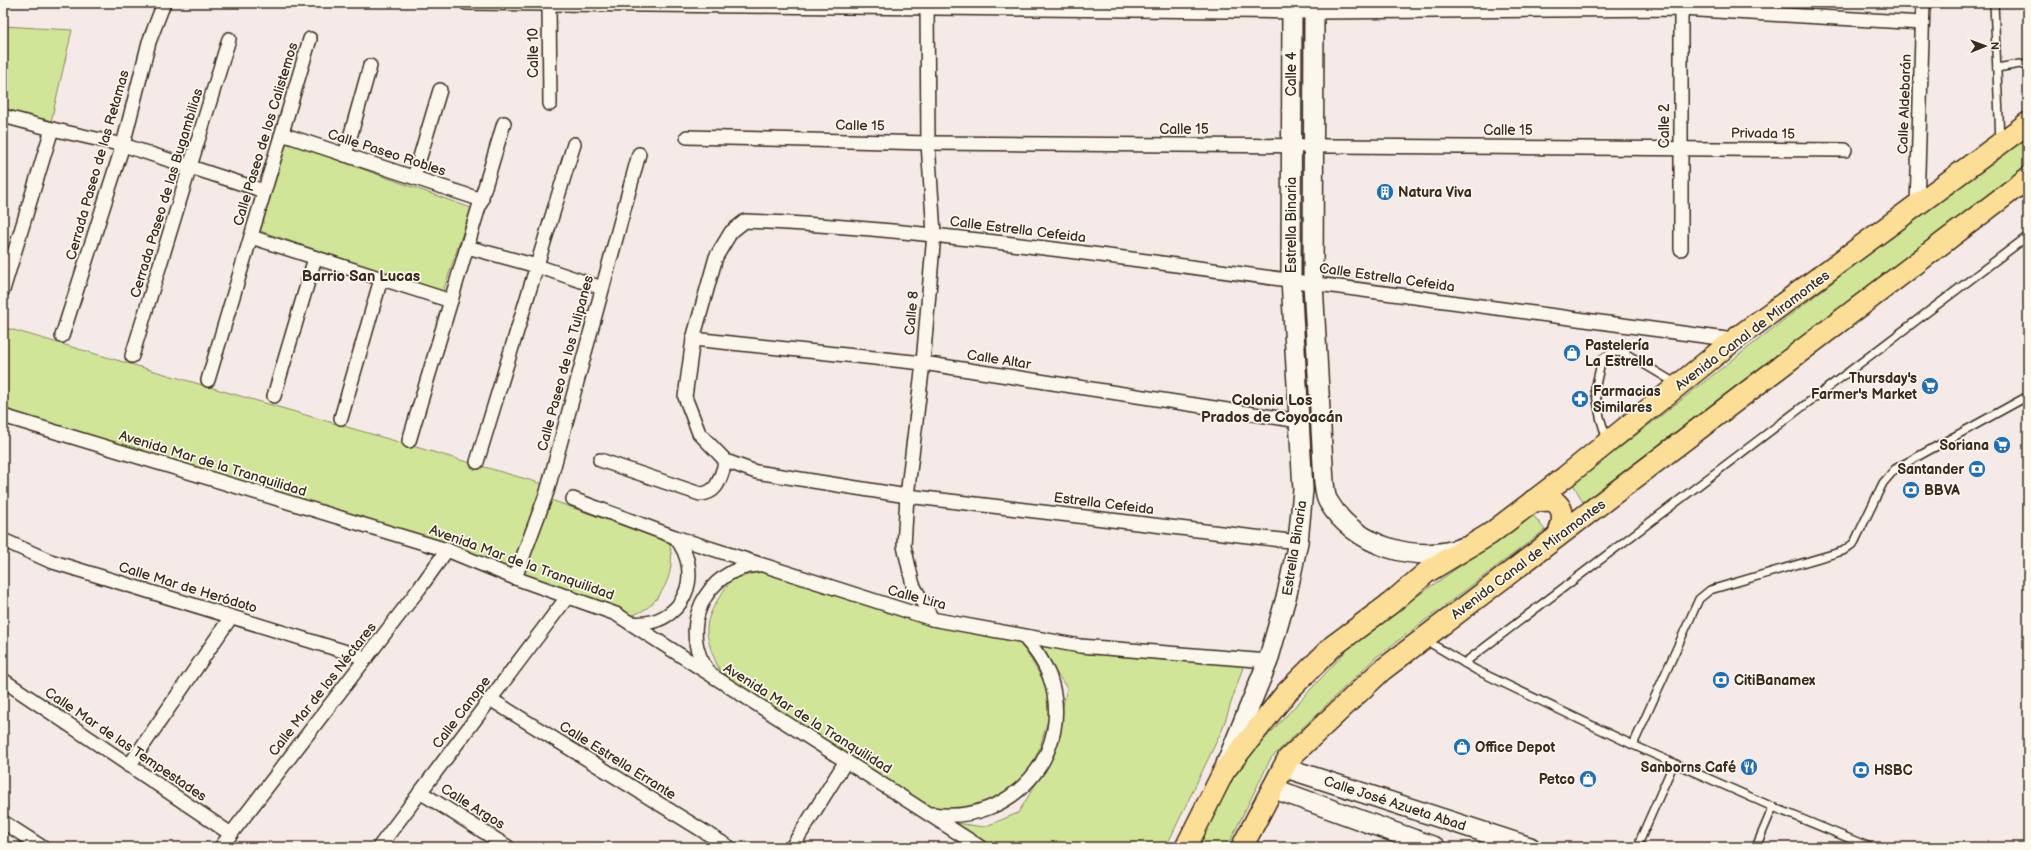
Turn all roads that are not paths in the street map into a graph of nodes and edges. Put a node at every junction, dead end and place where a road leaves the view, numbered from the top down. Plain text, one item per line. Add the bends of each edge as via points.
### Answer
1 (164, 3) edge
2 (466, 3) edge
3 (1923, 3) edge
4 (1994, 3) edge
5 (549, 4) edge
6 (927, 5) edge
7 (1681, 6) edge
8 (1292, 7) edge
9 (1314, 7) edge
10 (1922, 23) junction
11 (229, 39) dead end
12 (310, 39) dead end
13 (370, 66) dead end
14 (2028, 67) edge
15 (1997, 68) junction
16 (440, 90) dead end
17 (550, 104) dead end
18 (3, 116) edge
19 (504, 123) dead end
20 (2028, 123) edge
21 (52, 129) junction
22 (282, 134) junction
23 (687, 136) dead end
24 (928, 143) junction
25 (574, 144) dead end
26 (2000, 144) junction
27 (123, 145) junction
28 (1313, 145) junction
29 (1291, 146) junction
30 (1680, 148) junction
31 (1845, 150) dead end
32 (345, 154) junction
33 (639, 154) dead end
34 (191, 166) junction
35 (414, 177) junction
36 (2028, 178) edge
37 (264, 191) junction
38 (482, 200) junction
39 (1917, 206) junction
40 (934, 234) junction
41 (2028, 236) edge
42 (251, 237) junction
43 (467, 247) junction
44 (1681, 249) dead end
45 (315, 258) junction
46 (537, 266) junction
47 (381, 279) junction
48 (1291, 279) junction
49 (1313, 283) junction
50 (602, 288) junction
51 (3, 290) edge
52 (451, 301) junction
53 (62, 336) dead end
54 (693, 339) junction
55 (1734, 340) junction
56 (132, 356) dead end
57 (923, 364) junction
58 (208, 380) dead end
59 (1679, 385) junction
60 (274, 396) dead end
61 (2028, 396) edge
62 (3, 416) edge
63 (341, 418) dead end
64 (1299, 421) junction
65 (409, 441) dead end
66 (1608, 442) junction
67 (600, 460) dead end
68 (477, 462) dead end
69 (726, 462) junction
70 (1565, 477) junction
71 (907, 496) junction
72 (573, 499) dead end
73 (1327, 500) junction
74 (1533, 501) junction
75 (1302, 502) junction
76 (1590, 511) junction
77 (1490, 534) junction
78 (1558, 536) junction
79 (675, 537) junction
80 (3, 540) edge
81 (1298, 542) junction
82 (447, 550) junction
83 (763, 565) junction
84 (514, 578) junction
85 (568, 596) junction
86 (231, 617) junction
87 (932, 619) junction
88 (630, 623) junction
89 (1024, 637) junction
90 (1423, 639) junction
91 (366, 658) junction
92 (1268, 661) junction
93 (1464, 663) junction
94 (716, 679) junction
95 (3, 680) edge
96 (490, 699) junction
97 (1633, 745) junction
98 (846, 761) junction
99 (1674, 763) junction
100 (129, 766) junction
101 (1283, 767) junction
102 (1224, 771) junction
103 (1272, 788) junction
104 (420, 792) junction
105 (1773, 807) junction
106 (928, 814) junction
107 (3, 822) edge
108 (230, 834) junction
109 (1640, 840) dead end
110 (42, 847) edge
111 (221, 847) edge
112 (379, 847) edge
113 (508, 847) edge
114 (729, 847) edge
115 (792, 847) edge
116 (980, 847) edge
117 (1186, 847) edge
118 (1242, 847) edge
119 (1435, 847) edge
120 (1530, 847) edge
121 (1756, 847) edge
122 (1870, 847) edge

1 - 27 street, Cerrada Paseo de las Retamas via 149,42
2 - 5 street
3 - 10 street, Calle Aldebarán
4 - 15 lane
5 - 6 street
5 - 17 street, Calle 10
6 - 8 street
6 - 24 street, Calle 8
7 - 9 street
7 - 10 street
7 - 30 street, Calle 2
8 - 9 street
8 - 29 street, Calle 4
9 - 28 street, Calle 4
10 - 39 street, Calle Aldebarán
11 - 34 street, Cerrada Paseo de las Bugambilias
12 - 22 street, Calle Paseo de los Calistemos
13 - 32 street
14 - 15 lane via 2020,64
15 - 26 lane
16 - 35 street
18 - 21 street
19 - 38 street
20 - 26 main road, Avenida Canal de Miramontes
21 - 27 street
21 - 51 street
22 - 32 street, Calle Paseo Robles
22 - 37 street, Calle Paseo de los Calistemos
23 - 24 street, Calle 15
24 - 29 street, Calle 15
24 - 40 street, Calle 8
25 - 46 street
26 - 39 main road, Avenida Canal de Miramontes
27 - 34 street
27 - 53 street, Cerrada Paseo de las Retamas
28 - 29 street, Calle 15
28 - 30 street, Calle 15
28 - 49 street, Estrella Binaria
29 - 48 street, Estrella Binaria
30 - 31 street, Privada 15
30 - 44 street, Calle 2
32 - 35 street, Calle Paseo Robles
33 - 50 street, Calle Paseo de los Tulipanes
34 - 37 street
34 - 56 street, Cerrada Paseo de las Bugambilias
35 - 38 street, Calle Paseo Robles
36 - 76 main road, Avenida Canal de Miramontes
37 - 42 street, Calle Paseo de los Calistemos
38 - 43 street
39 - 55 main road, Avenida Canal de Miramontes
40 - 48 street, Calle Estrella Cefeida
40 - 54 street, Calle Estrella Cefeida via 745,221 731,232 716,256
40 - 57 street, Calle 8
41 - 93 lane
42 - 45 street
42 - 58 street, Calle Paseo de los Calistemos
43 - 46 street
43 - 52 street
45 - 47 street
45 - 60 street
46 - 50 street
46 - 68 street
47 - 52 street
47 - 63 street
48 - 49 street, Calle Estrella Cefeida
48 - 64 street, Estrella Binaria
49 - 55 street, Calle Estrella Cefeida
49 - 73 street, Estrella Binaria
50 - 84 street, Calle Paseo de los Tulipanes via 547,492
52 - 65 street
54 - 57 street, Calle Altar
54 - 69 street, Calle Estrella Cefeida via 685,397 699,434
55 - 59 main road, Avenida Canal de Miramontes
57 - 64 street, Calle Altar
57 - 71 street, Calle 8
59 - 66 main road, Avenida Canal de Miramontes
59 - 66 lane via 1625,353 1613,352 1602,359 1595,389 1600,418
61 - 97 lane via 1895,469 1883,483 1854,543 1843,551 1710,590 1698,600
62 - 82 street, Avenida Mar de la Tranquilidad
64 - 75 street, Estrella Binaria
66 - 70 main road, Avenida Canal de Miramontes
67 - 69 street via 700,494 709,494 715,489
69 - 71 street, Calle Estrella Cefeida via 756,472
70 - 74 main road, Avenida Canal de Miramontes
70 - 76 main road via 1561,494 1566,504 1578,511
71 - 81 street, Estrella Cefeida
71 - 87 street, Calle 8 via 904,546 913,585
72 - 79 street, Calle Lira
73 - 75 street via 1321,509 1316,510 1305,507
73 - 77 street, Estrella Binaria via 1340,517 1361,534 1376,543 1408,552 1442,553 1475,543
74 - 77 main road, Avenida Canal de Miramontes
74 - 78 main road via 1552,500 1560,507 1563,512 1563,523
75 - 81 street, Estrella Binaria
76 - 78 main road, Avenida Canal de Miramontes
77 - 102 main road, Avenida Canal de Miramontes via 1428,572 1333,646 1287,692
78 - 90 main road, Avenida Canal de Miramontes
79 - 83 street, Calle Lira
79 - 88 street via 687,556 689,567 690,578 683,599 677,607 660,619 640,624
80 - 86 street, Calle Mar de Heródoto via 50,561
81 - 92 street, Estrella Binaria via 1288,594
82 - 84 street, Avenida Mar de la Tranquilidad
82 - 91 street, Calle Mar de los Néctares
83 - 87 street, Calle Lira
83 - 94 street via 752,565 730,572 713,586 700,605 695,627 698,650 702,661
84 - 85 street, Avenida Mar de la Tranquilidad
85 - 88 street, Avenida Mar de la Tranquilidad via 616,614
85 - 96 street, Calle Canope
86 - 91 street, Calle Mar de Heródoto
86 - 100 street
87 - 89 street, Calle Lira
88 - 94 street, Avenida Mar de la Tranquilidad
89 - 92 street, Calle Lira via 1080,646
89 - 106 street via 1042,661 1053,690 1053,728 1048,751 1041,764 1023,787 986,810 957,816
90 - 93 lane
90 - 101 main road, Avenida Canal de Miramontes via 1381,671 1288,759
91 - 108 street, Calle Mar de los Néctares
92 - 102 street, Estrella Binaria
93 - 97 lane
94 - 98 street, Avenida Mar de la Tranquilidad
95 - 100 street, Calle Mar de las Tempestades
96 - 104 street, Calle Canope
96 - 114 street, Calle Estrella Errante
97 - 99 lane
98 - 106 street, Avenida Mar de la Tranquilidad
98 - 115 street
99 - 105 lane
99 - 109 lane
100 - 108 street, Calle Mar de las Tempestades
101 - 103 main road, Avenida Canal de Miramontes
101 - 120 street, Calle José Azueta Abad
102 - 117 main road, Avenida Canal de Miramontes
103 - 118 main road, Avenida Canal de Miramontes
103 - 119 street, Calle José Azueta Abad
104 - 112 street, Calle Canope
104 - 113 street, Calle Argos
105 - 121 lane
105 - 122 lane
106 - 116 street, Avenida Mar de la Tranquilidad
107 - 110 street
108 - 111 street, Calle Mar de los Néctares

